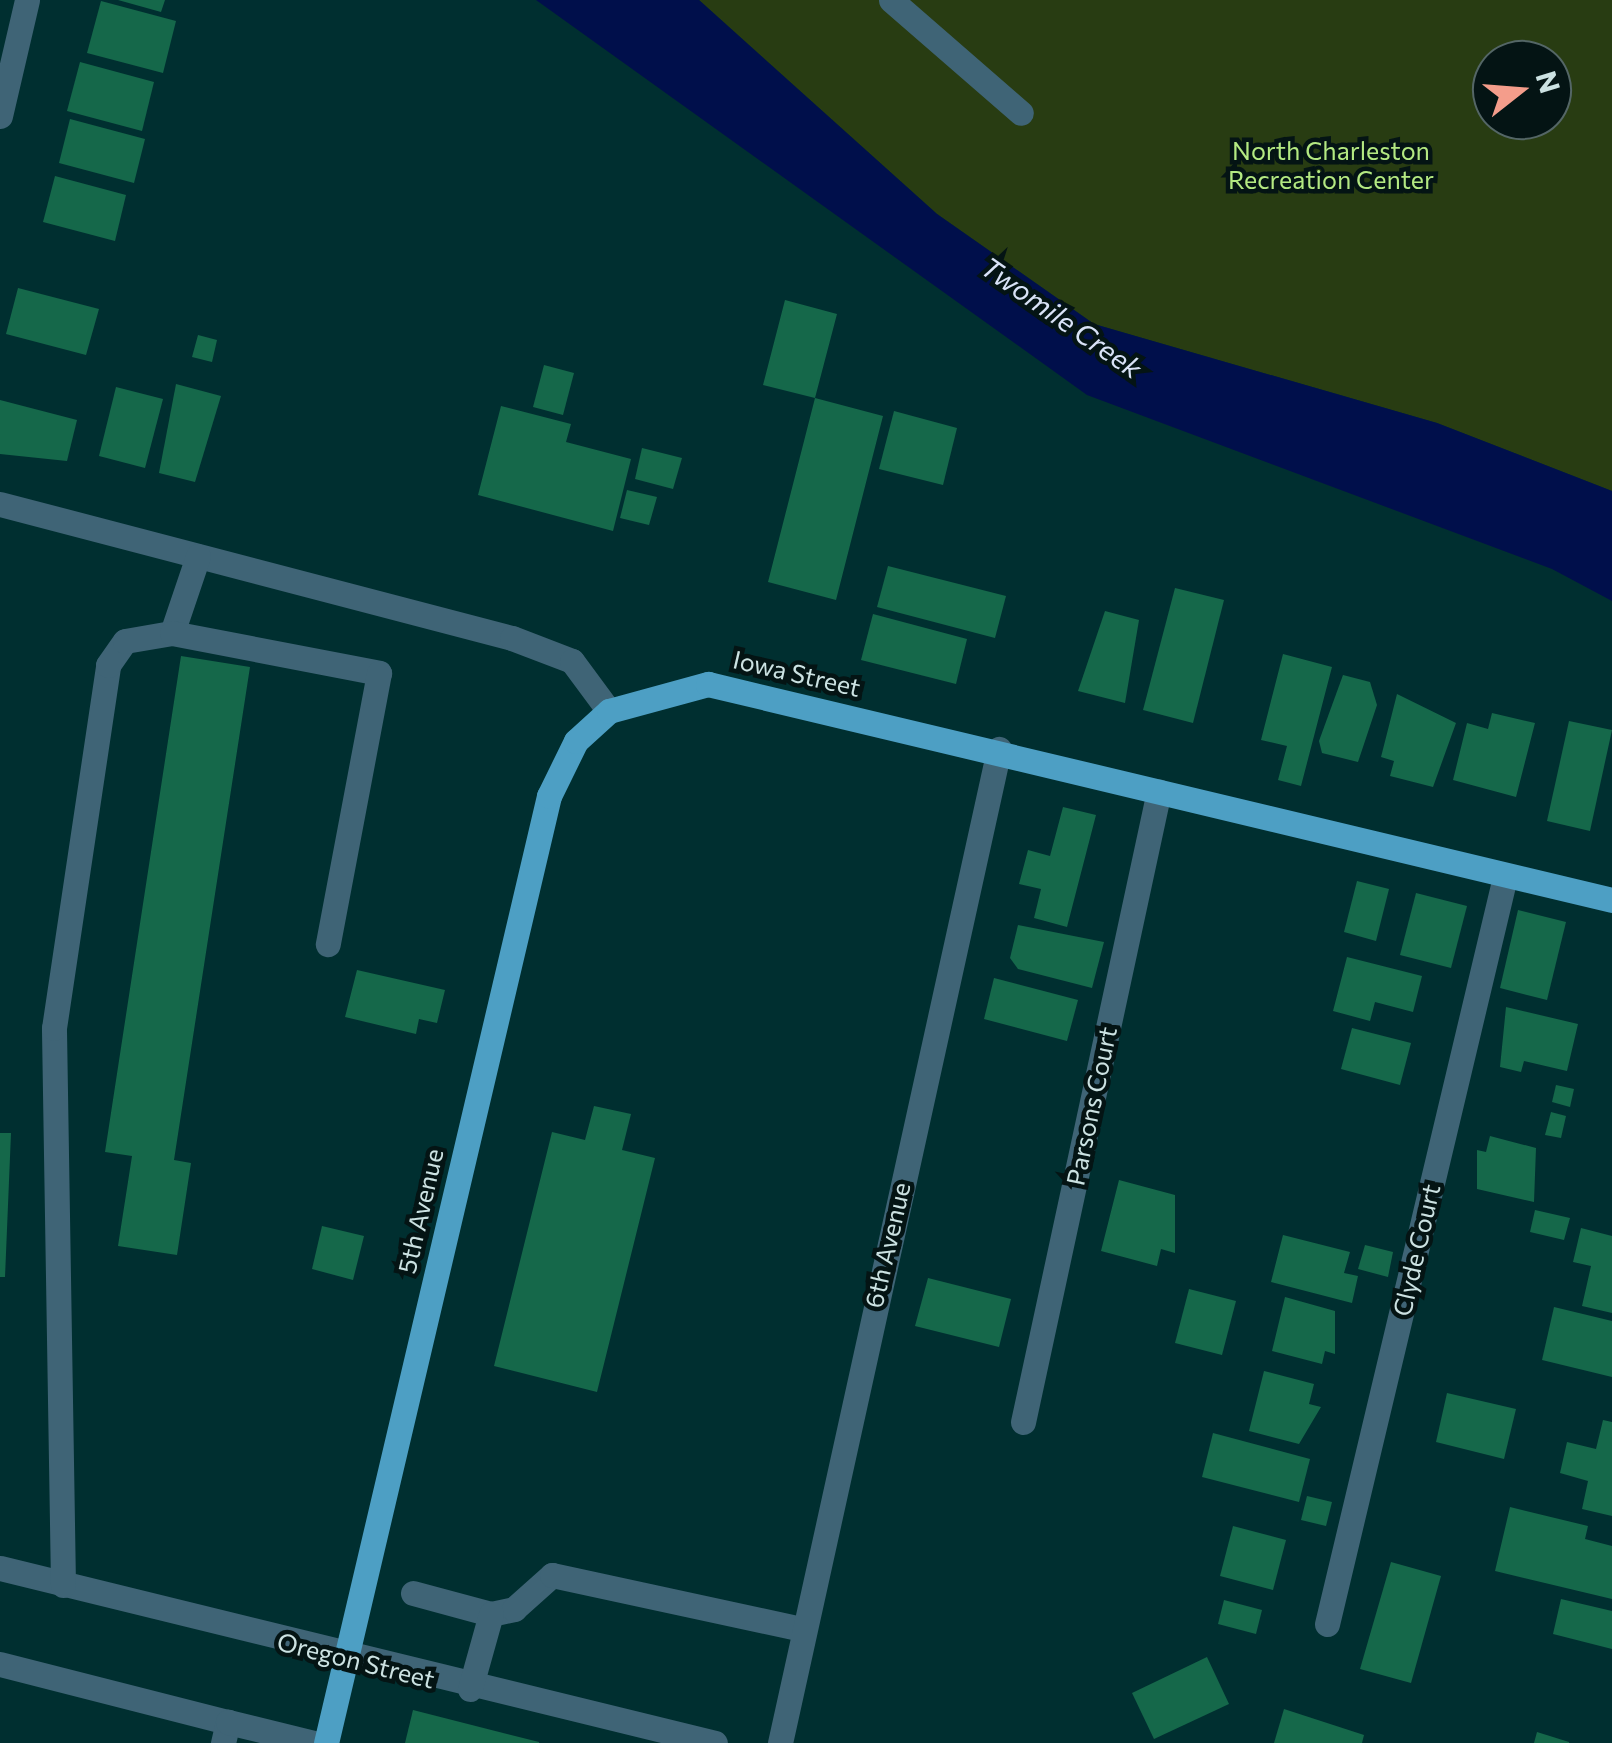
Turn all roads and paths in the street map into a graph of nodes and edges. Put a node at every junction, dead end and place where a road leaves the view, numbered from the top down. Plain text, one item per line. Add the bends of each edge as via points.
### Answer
1 (27, 0) edge
2 (891, 0) edge
3 (1020, 113) dead end
4 (0, 116) edge
5 (0, 504) edge
6 (198, 556) junction
7 (172, 634) junction
8 (609, 711) junction
9 (999, 749) junction
10 (1159, 790) junction
11 (1505, 877) junction
12 (1612, 900) edge
13 (328, 944) dead end
14 (1023, 1422) dead end
15 (0, 1568) edge
16 (63, 1585) junction
17 (413, 1593) dead end
18 (491, 1614) junction
19 (1327, 1624) dead end
20 (800, 1629) junction
21 (345, 1659) junction
22 (0, 1664) edge
23 (470, 1689) junction
24 (225, 1733) edge
25 (314, 1743) edge
26 (326, 1743) edge
27 (715, 1743) edge
28 (780, 1743) edge

1 - 4 street
2 - 3 street
5 - 6 street
6 - 7 street
6 - 8 street via 512,638 572,661
7 - 13 street via 379,673
7 - 16 street via 125,641 108,666 54,1028
8 - 9 main road, Iowa Street via 708,684
8 - 21 main road, 5th Avenue via 576,741 549,796
9 - 10 main road, Iowa Street
9 - 20 street, 6th Avenue
10 - 11 main road, Iowa Street
10 - 14 street, Parsons Court
11 - 12 main road, Iowa Street
11 - 19 street, Clyde Court
15 - 16 street, Oregon Street
16 - 21 street, Oregon Street
17 - 18 street
18 - 20 street via 514,1608 552,1575
18 - 23 street
20 - 28 street, 6th Avenue
21 - 23 street, Oregon Street
21 - 26 main road, 5th Avenue
22 - 24 street
23 - 27 street, Oregon Street
24 - 25 street

